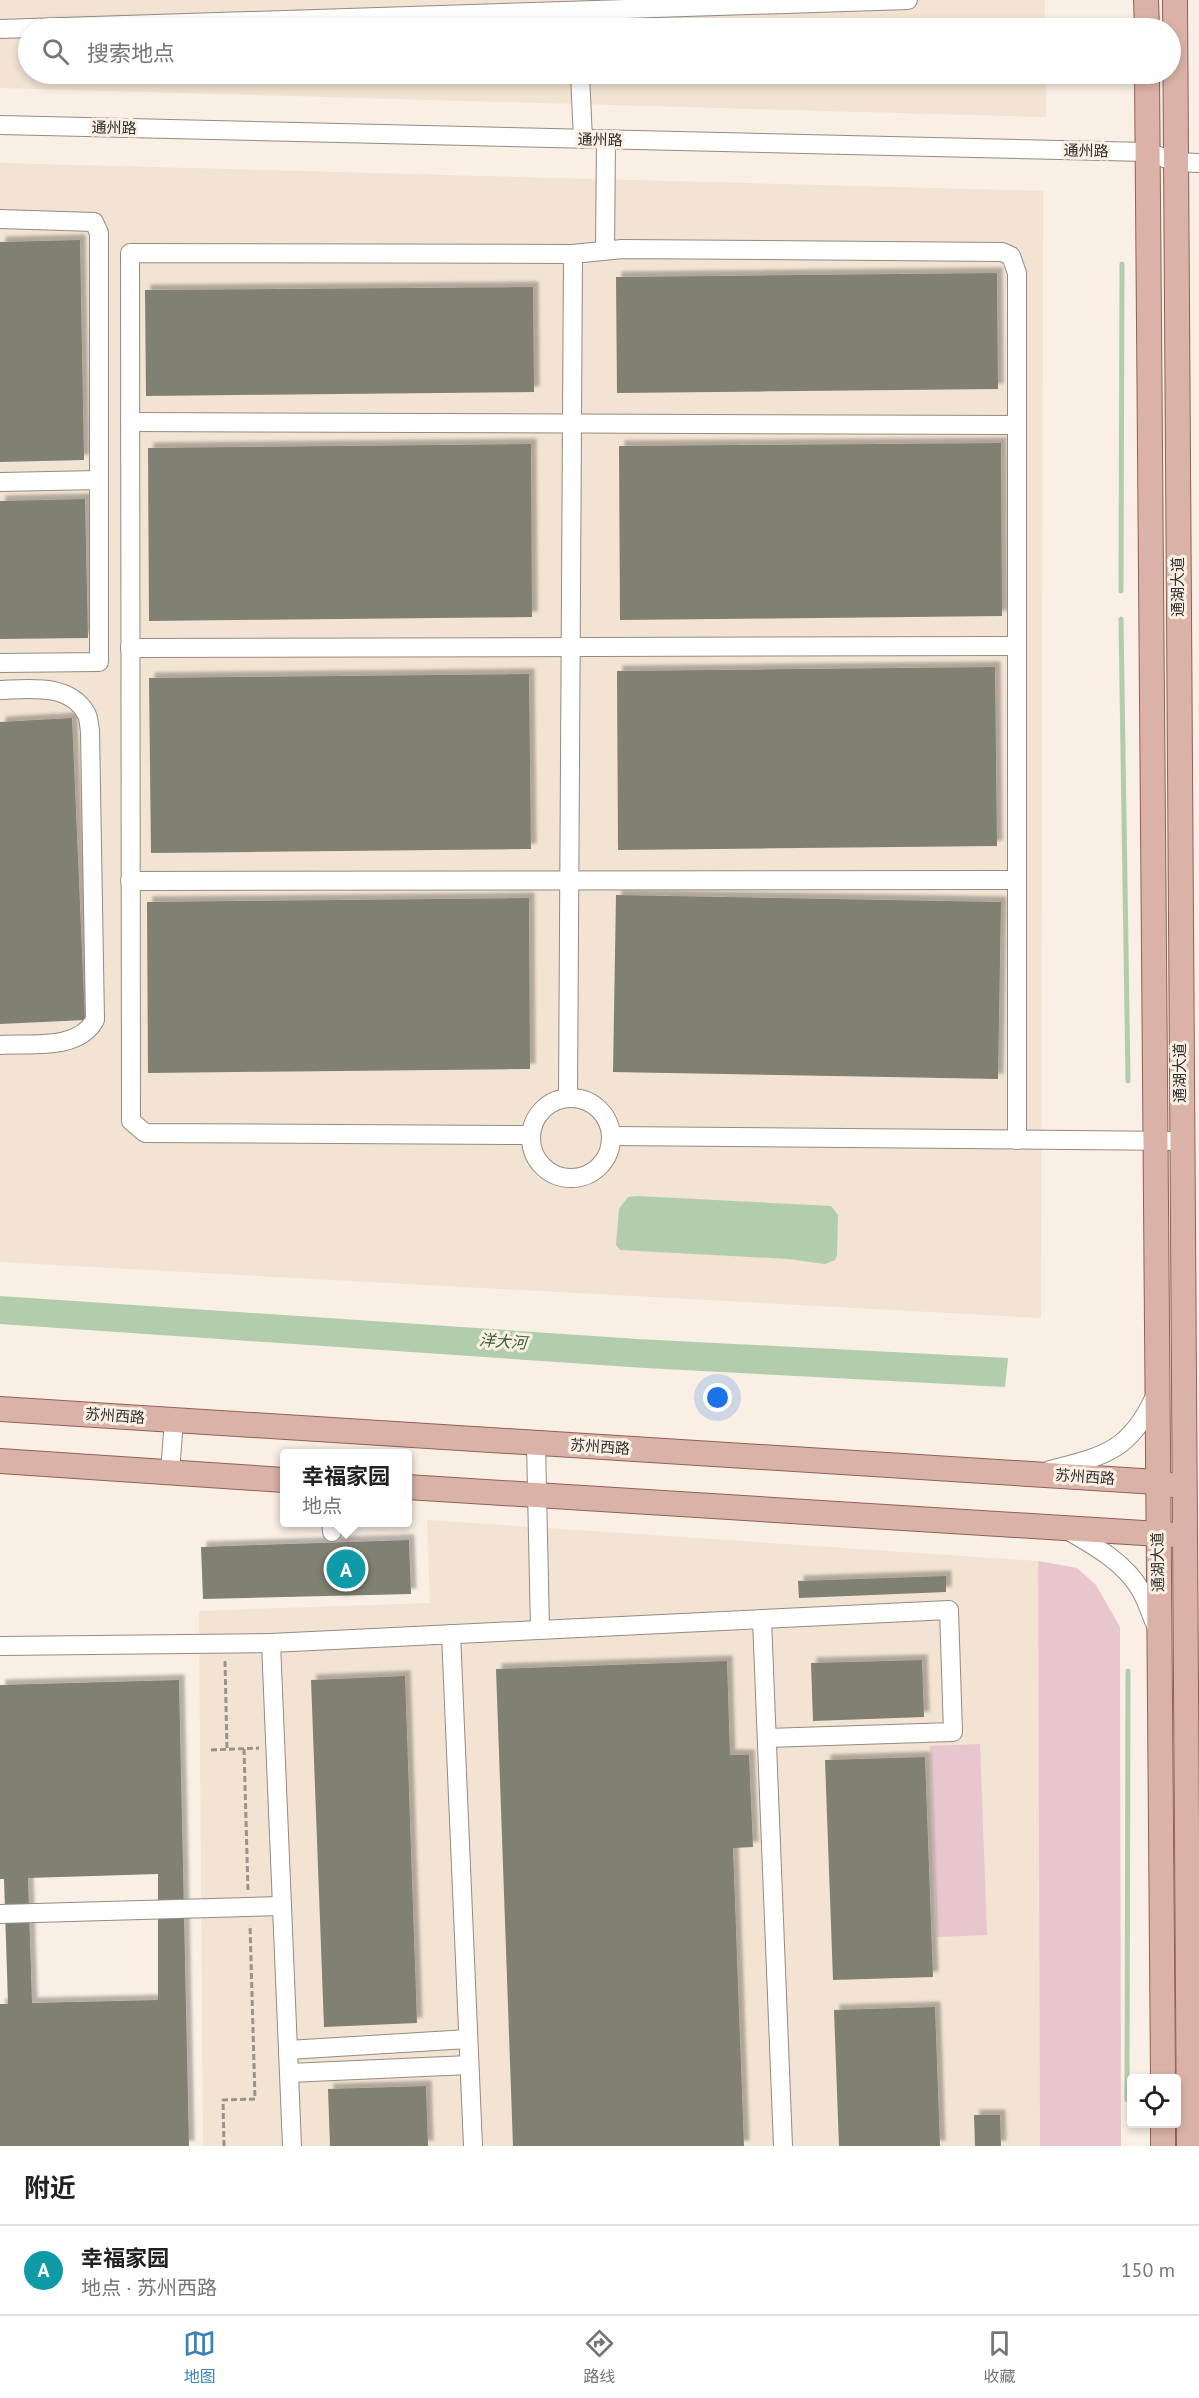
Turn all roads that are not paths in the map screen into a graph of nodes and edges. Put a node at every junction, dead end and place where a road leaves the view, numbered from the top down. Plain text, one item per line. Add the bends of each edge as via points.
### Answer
1 (908, 0) edge
2 (1146, 0) edge
3 (1175, 0) edge
4 (578, 13) edge
5 (385, 18) edge
6 (1147, 18) edge
7 (1176, 18) edge
8 (0, 28) edge
9 (18, 28) edge
10 (1181, 81) edge
11 (580, 84) edge
12 (1147, 84) edge
13 (0, 125) edge
14 (583, 139) junction
15 (606, 140) junction
16 (1147, 152) junction
17 (1187, 162) edge
18 (0, 219) edge
19 (606, 250) junction
20 (573, 254) junction
21 (130, 422) junction
22 (572, 423) junction
23 (1017, 424) junction
24 (99, 480) junction
25 (0, 482) edge
26 (1017, 646) junction
27 (571, 647) junction
28 (130, 648) junction
29 (0, 663) edge
30 (0, 690) edge
31 (1017, 880) junction
32 (130, 881) junction
33 (569, 881) junction
34 (0, 1045) edge
35 (568, 1098) junction
36 (531, 1135) junction
37 (611, 1136) junction
38 (1017, 1140) junction
39 (1154, 1141) junction
40 (1180, 1141) junction
41 (1183, 1374) junction
42 (1155, 1396) junction
43 (1199, 1399) edge
44 (0, 1409) edge
45 (174, 1420) junction
46 (536, 1443) junction
47 (0, 1461) edge
48 (170, 1472) junction
49 (1036, 1474) junction
50 (280, 1480) edge
51 (1157, 1482) junction
52 (412, 1487) edge
53 (1192, 1490) edge
54 (537, 1495) junction
55 (1062, 1528) junction
56 (1158, 1533) junction
57 (1192, 1536) edge
58 (762, 1619) junction
59 (1192, 1624) edge
60 (540, 1629) junction
61 (1159, 1633) junction
62 (451, 1634) junction
63 (272, 1643) junction
64 (0, 1646) edge
65 (766, 1738) junction
66 (282, 1906) junction
67 (0, 1914) edge
68 (468, 2039) junction
69 (288, 2050) junction
70 (469, 2065) junction
71 (1194, 2065) edge
72 (289, 2073) junction
73 (1163, 2074) edge
74 (1163, 2128) edge
75 (292, 2146) edge
76 (473, 2146) edge
77 (783, 2146) edge
78 (1163, 2146) edge
79 (1189, 2146) edge

1 - 4 street
2 - 6 main road
3 - 7 main road, 通湖大道
4 - 5 street
8 - 9 street
10 - 17 main road, 通湖大道
11 - 14 street
12 - 16 main road, 通湖大道
13 - 14 street, 通州路
14 - 15 street, 通州路
15 - 16 street, 通州路
15 - 19 street
16 - 17 street, 通州路
16 - 39 main road, 通湖大道
17 - 40 main road, 通湖大道
18 - 24 street via 94,222 99,233
19 - 20 street
19 - 23 street via 1002,252 1011,256 1017,273
20 - 21 street via 130,253
20 - 22 street
21 - 22 street
21 - 28 street
22 - 23 street
22 - 27 street
23 - 26 street
24 - 25 street
24 - 29 street via 99,662
26 - 27 street
26 - 31 street
27 - 28 street
27 - 33 street
28 - 32 street
30 - 34 street via 42,688 67,694 86,713 90,731 95,1020 88,1032 74,1041
31 - 33 street
31 - 38 street
32 - 33 street
32 - 36 street via 130,1112 131,1120 145,1133
33 - 35 street
35 - 36 street via 544,1107 536,1117
35 - 37 street via 587,1101 603,1113
36 - 37 street via 535,1156 543,1167 567,1178 581,1177 603,1162
37 - 38 street
38 - 39 street
39 - 40 street
39 - 42 main road, 通湖大道
40 - 41 main road, 通湖大道
41 - 43 street
41 - 53 main road, 通湖大道
42 - 49 street via 1143,1423 1113,1449 1090,1460
42 - 51 main road, 通湖大道
44 - 45 main road, 苏州西路
45 - 46 main road, 苏州西路
45 - 48 street
46 - 49 main road, 苏州西路
46 - 54 street
47 - 48 main road
48 - 50 main road
49 - 51 main road, 苏州西路
51 - 53 main road, 苏州西路
51 - 56 main road, 通湖大道
52 - 54 main road
53 - 57 main road, 通湖大道
54 - 55 main road
54 - 60 street
55 - 56 main road
55 - 61 street via 1098,1548 1127,1573 1140,1588
56 - 57 main road
56 - 61 main road, 通湖大道
57 - 59 main road, 通湖大道
58 - 60 street
58 - 65 street
58 - 65 street via 949,1610 953,1732
59 - 71 main road, 通湖大道
60 - 62 street
61 - 73 main road, 通湖大道
62 - 63 street
62 - 68 street
63 - 64 street
63 - 66 street
65 - 77 street
66 - 67 street
66 - 69 street
68 - 69 street
68 - 70 street
69 - 72 street
70 - 72 street
70 - 76 street
71 - 79 main road, 通湖大道
72 - 75 street
74 - 78 main road

